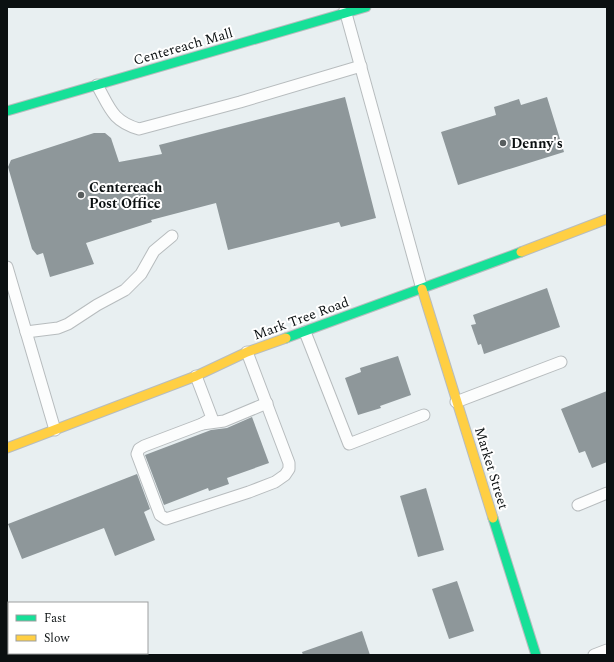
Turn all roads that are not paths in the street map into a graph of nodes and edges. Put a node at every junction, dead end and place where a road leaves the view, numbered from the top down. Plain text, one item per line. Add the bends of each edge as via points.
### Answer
1 (366, 7) edge
2 (346, 10) edge
3 (361, 66) junction
4 (97, 85) junction
5 (7, 111) edge
6 (607, 218) edge
7 (172, 236) dead end
8 (7, 267) edge
9 (422, 289) junction
10 (26, 332) junction
11 (305, 332) junction
12 (247, 352) junction
13 (561, 362) dead end
14 (196, 376) junction
15 (456, 402) junction
16 (267, 403) junction
17 (424, 415) dead end
18 (202, 424) junction
19 (55, 430) junction
20 (7, 448) edge
21 (607, 493) edge
22 (578, 505) dead end
23 (607, 650) edge
24 (536, 655) edge
25 (594, 655) edge

1 - 2 street, Centereach Mall
2 - 3 lane
2 - 4 street, Centereach Mall
3 - 4 lane via 139,129 128,126 113,115
3 - 9 lane
4 - 5 street, Centereach Mall
6 - 9 street, Mark Tree Road
7 - 10 lane via 154,251 141,274 125,290 68,324 58,328
8 - 10 lane
9 - 11 street, Mark Tree Road
9 - 15 street, Market Street
10 - 19 lane
11 - 12 street, Mark Tree Road
11 - 17 lane via 349,444
12 - 14 street, Mark Tree Road
12 - 16 lane
13 - 15 lane
14 - 18 lane via 212,418
14 - 19 street, Mark Tree Road
15 - 24 street, Market Street
16 - 18 lane via 224,421
16 - 18 lane via 289,463 285,476 249,492 166,520 160,515 138,451 144,446
19 - 20 street, Mark Tree Road
21 - 22 lane
23 - 25 lane

